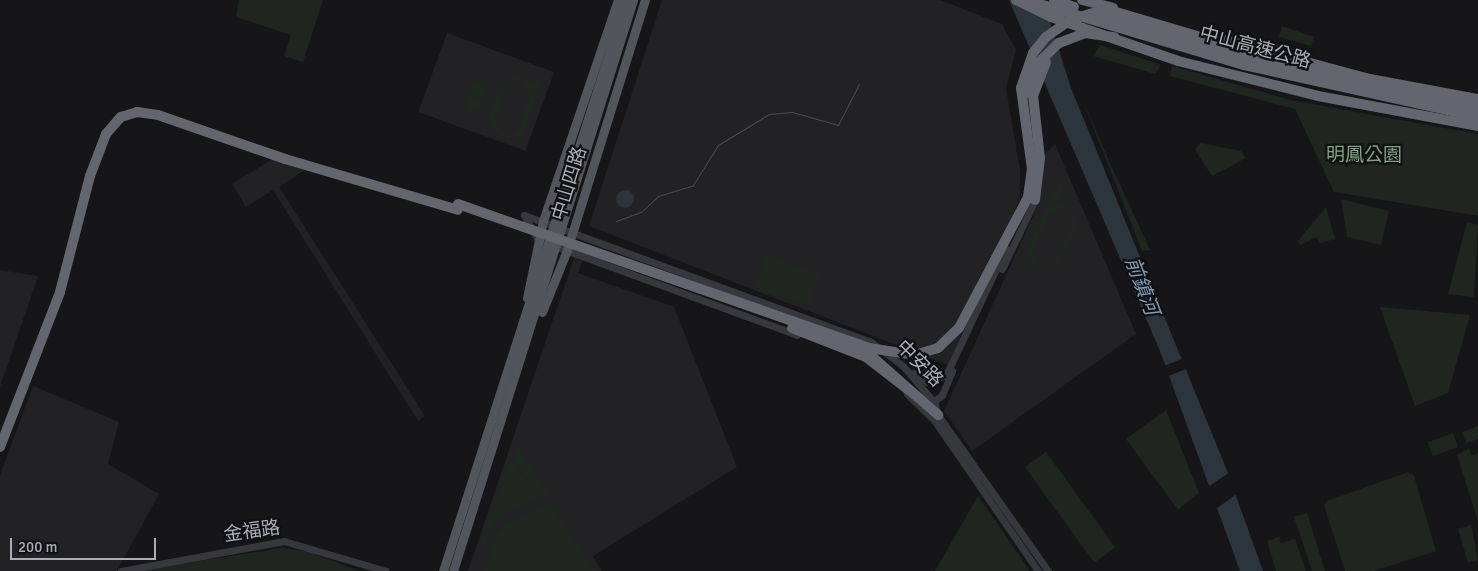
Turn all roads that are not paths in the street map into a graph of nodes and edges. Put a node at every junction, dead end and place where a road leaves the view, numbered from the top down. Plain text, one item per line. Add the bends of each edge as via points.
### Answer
1 (618, 0) edge
2 (626, 0) edge
3 (633, 0) edge
4 (645, 0) edge
5 (1016, 0) edge
6 (1026, 0) edge
7 (1054, 0) edge
8 (1082, 0) edge
9 (1106, 9) junction
10 (1109, 35) junction
11 (1366, 78) junction
12 (1478, 99) edge
13 (1478, 108) edge
14 (1420, 116) junction
15 (1478, 117) edge
16 (1478, 126) edge
17 (1025, 188) joint
18 (1035, 200) joint
19 (458, 207) junction
20 (544, 221) junction
21 (558, 226) junction
22 (573, 231) junction
23 (538, 240) junction
24 (553, 245) junction
25 (567, 250) junction
26 (607, 256) junction
27 (632, 257) junction
28 (626, 271) junction
29 (523, 323) junction
30 (903, 366) junction
31 (516, 375) junction
32 (928, 406) junction
33 (936, 417) junction
34 (0, 428) edge
35 (0, 448) edge
36 (121, 571) edge
37 (386, 571) edge
38 (443, 571) edge
39 (453, 571) edge
40 (1038, 571) edge
41 (1048, 571) edge

1 - 20 main road, 中山四路
2 - 21 main road, 中山四路
3 - 21 main road, 中山四路
4 - 22 main road, 中山四路
5 - 14 highway via 1051,17 1232,75
6 - 15 highway, 中山高速公路, bridge via 1244,65
7 - 13 highway, 中山高速公路, bridge via 1258,59
8 - 11 highway
9 - 11 highway, bridge
9 - 17 highway, bridge via 1078,12 1056,23 1034,44 1023,63 1014,108 1024,159
9 - 26 highway, bridge via 1063,23 1033,53 1020,92 1032,169 1028,197 963,323 933,350 906,356 869,348
10 - 14 highway
10 - 18 highway, bridge via 1068,43 1041,71 1033,96 1040,164
10 - 26 highway, bridge via 1071,37 1049,50 1035,67 1026,96 1036,158 1034,194 967,324 935,354 908,360 885,356
11 - 12 highway
14 - 16 highway
17 - 30 street via 1009,241 946,375 927,382
18 - 32 street via 942,395
19 - 26 highway, bridge
19 - 34 highway via 153,108 124,109 106,121 96,141 73,208 57,280
19 - 35 highway via 285,159 158,115 137,112 121,117 106,134 90,176 60,292
20 - 21 street, 中安路
20 - 23 main road, 中山四路
20 - 23 street, 中安路 via 524,215
21 - 22 street, 中安路
21 - 24 main road, 中山四路
22 - 25 main road, 中山四路
22 - 27 street, 中安路
23 - 24 street, 中安路
23 - 29 main road, 中山四路
24 - 25 street, 中安路
24 - 29 main road, 中山四路
24 - 31 main road, 中山四路
25 - 28 street, 中安路
25 - 31 main road, 中山四路
26 - 32 highway, bridge via 852,350 885,369
27 - 28 street, 中安路 via 804,326 652,275
27 - 30 street, 中安路 via 863,339
28 - 32 street, 中安路 via 858,359 880,370
29 - 38 main road, 中山四路
30 - 32 street, 中安路
31 - 39 main road, 中山四路
32 - 33 highway
33 - 40 street, 中安路
33 - 41 street, 中安路
36 - 37 street, 金福路 via 284,541

